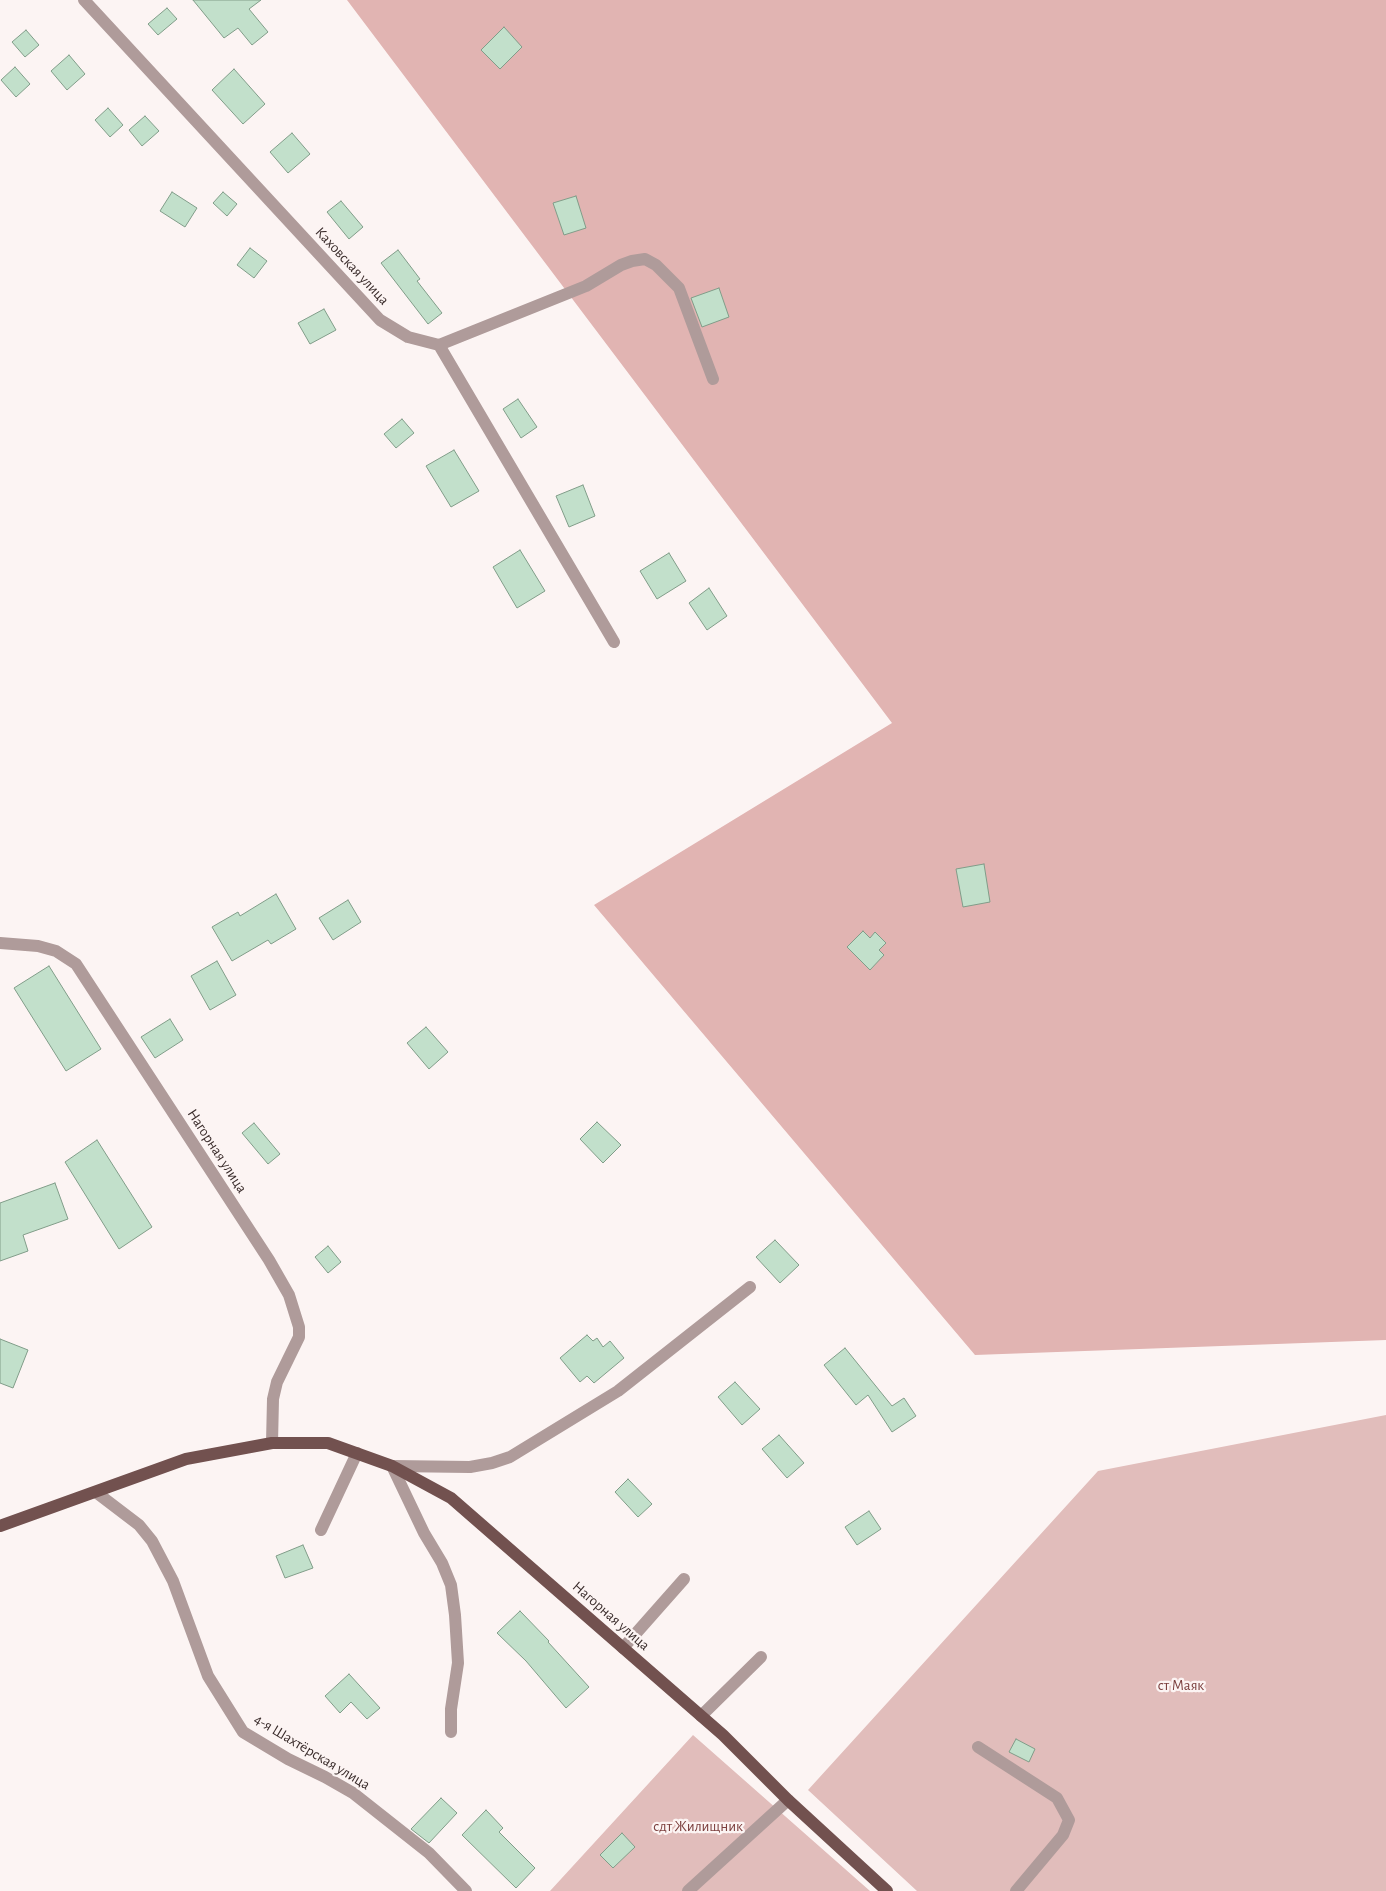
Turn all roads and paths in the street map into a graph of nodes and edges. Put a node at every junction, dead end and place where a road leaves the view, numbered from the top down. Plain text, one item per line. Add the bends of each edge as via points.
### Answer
1 (84, 0) edge
2 (439, 345) junction
3 (713, 379) dead end
4 (614, 642) dead end
5 (0, 943) edge
6 (750, 1287) dead end
7 (272, 1443) junction
8 (357, 1454) junction
9 (392, 1466) junction
10 (97, 1493) junction
11 (0, 1526) edge
12 (321, 1530) dead end
13 (684, 1579) dead end
14 (623, 1648) junction
15 (761, 1657) dead end
16 (701, 1716) junction
17 (451, 1732) dead end
18 (978, 1747) dead end
19 (788, 1800) junction
20 (466, 1891) edge
21 (688, 1891) edge
22 (887, 1891) edge
23 (1016, 1891) edge

1 - 2 street, Каховская улица via 380,320 408,337
2 - 3 street via 586,286 621,265 645,259 656,265 679,288
2 - 4 street
5 - 7 street, Нагорная улица via 47,948 76,964 289,1295 299,1337 277,1382 273,1399
6 - 9 street via 618,1391 510,1457 470,1467
7 - 8 main road, Нагорная улица via 328,1443
7 - 10 main road, Нагорная улица via 186,1459
8 - 9 main road, Нагорная улица
8 - 12 street
9 - 14 main road, Нагорная улица via 451,1498
9 - 17 street via 451,1585 458,1663
10 - 11 main road, Нагорная улица
10 - 20 street, 4-я Шахтёрская улица via 139,1525 152,1541 173,1581 208,1676 243,1732 353,1793 429,1853
13 - 14 street
14 - 16 main road, Нагорная улица
15 - 16 street
16 - 19 main road, Нагорная улица
18 - 23 street via 1057,1798 1069,1820 1063,1835
19 - 21 street
19 - 22 main road, Нагорная улица

